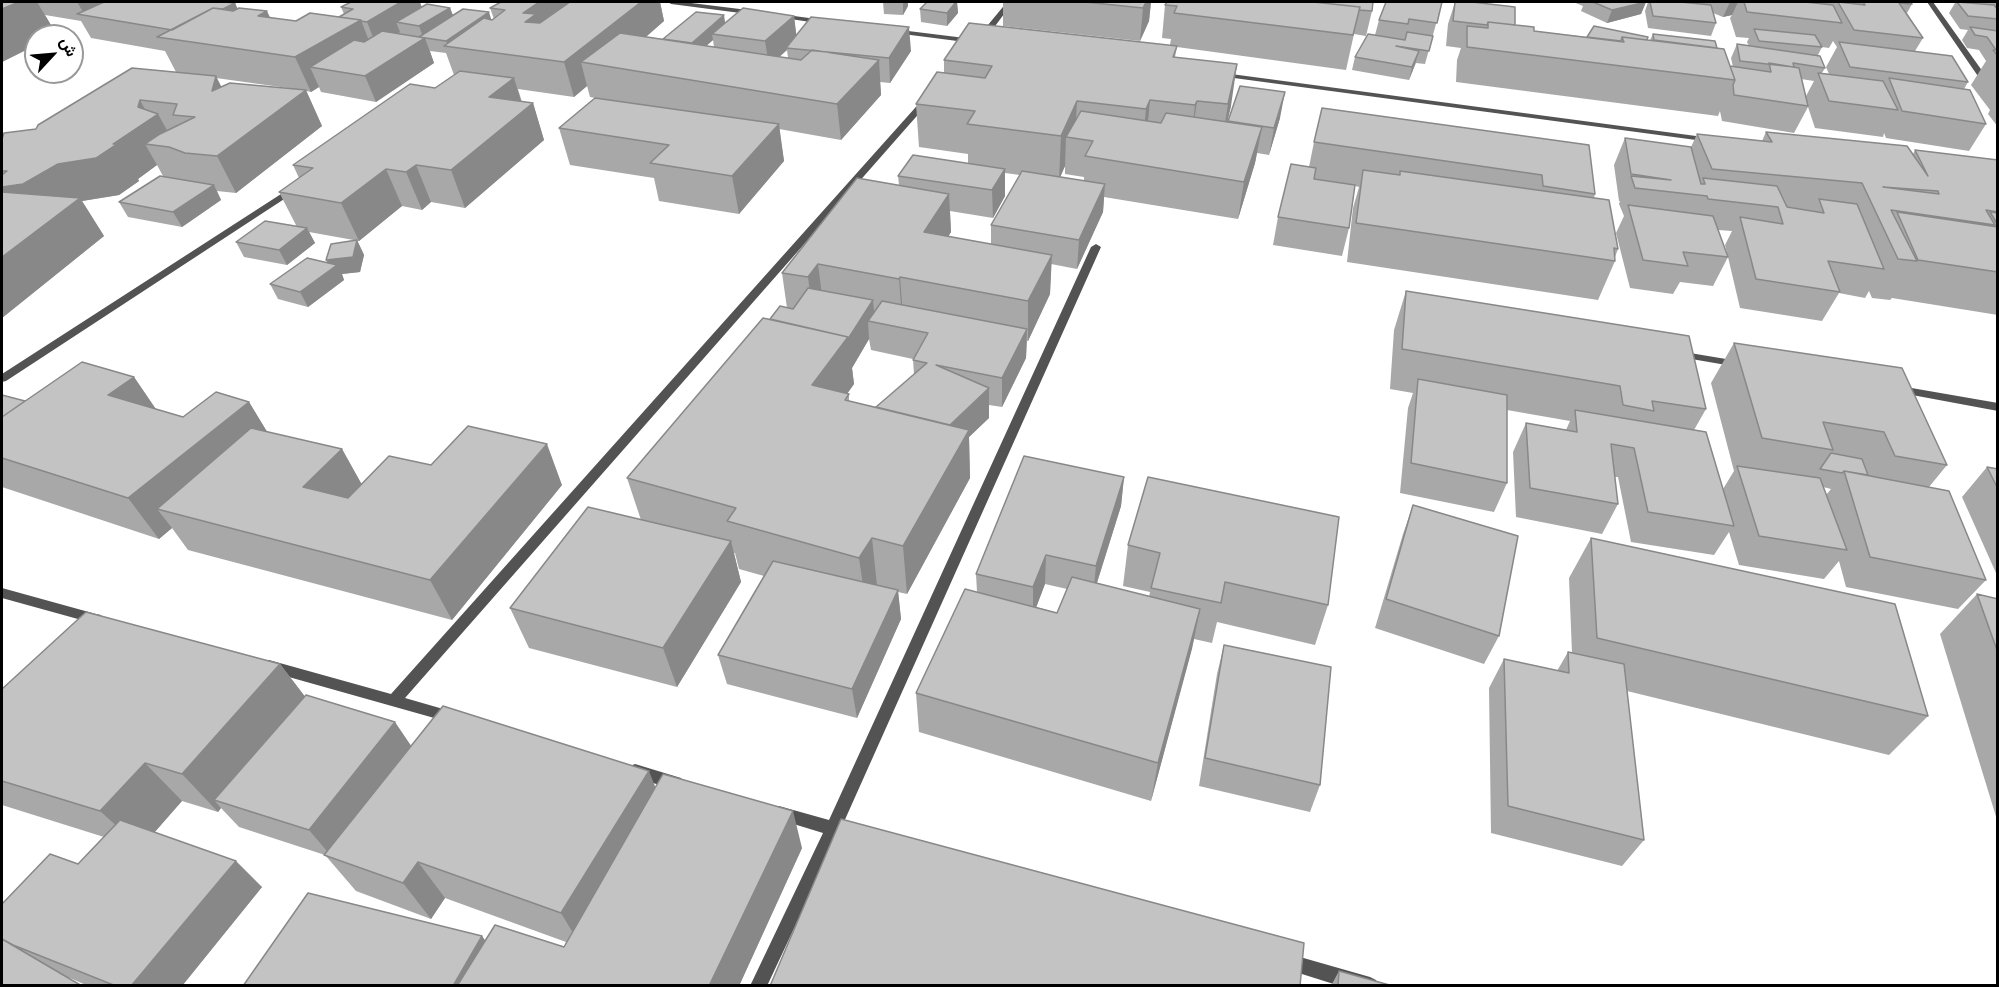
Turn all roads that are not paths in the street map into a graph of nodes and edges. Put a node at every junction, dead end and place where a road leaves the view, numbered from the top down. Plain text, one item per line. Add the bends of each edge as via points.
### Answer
1 (671, 2) edge
2 (1010, 2) edge
3 (1930, 2) edge
4 (837, 23) edge
5 (884, 30) edge
6 (979, 42) junction
7 (991, 44) edge
8 (971, 51) edge
9 (1204, 72) edge
10 (931, 95) edge
11 (1998, 99) edge
12 (1725, 142) edge
13 (302, 184) edge
14 (1096, 247) dead end
15 (1667, 352) edge
16 (1750, 366) edge
17 (2, 379) edge
18 (1891, 389) edge
19 (1998, 406) edge
20 (2, 593) edge
21 (105, 621) edge
22 (255, 662) edge
23 (394, 700) junction
24 (472, 723) edge
25 (619, 766) edge
26 (686, 786) edge
27 (765, 809) edge
28 (833, 829) junction
29 (867, 839) edge
30 (1267, 956) edge
31 (758, 986) edge
32 (1370, 986) edge

1 - 4 street
2 - 6 street
3 - 11 street
5 - 6 street
6 - 7 street
6 - 8 street
9 - 12 street
10 - 23 street
13 - 17 street
14 - 28 street
15 - 16 street
18 - 19 street
20 - 21 street
22 - 23 street
23 - 24 street
25 - 26 street
27 - 28 street
28 - 29 street
28 - 31 street
30 - 32 street

